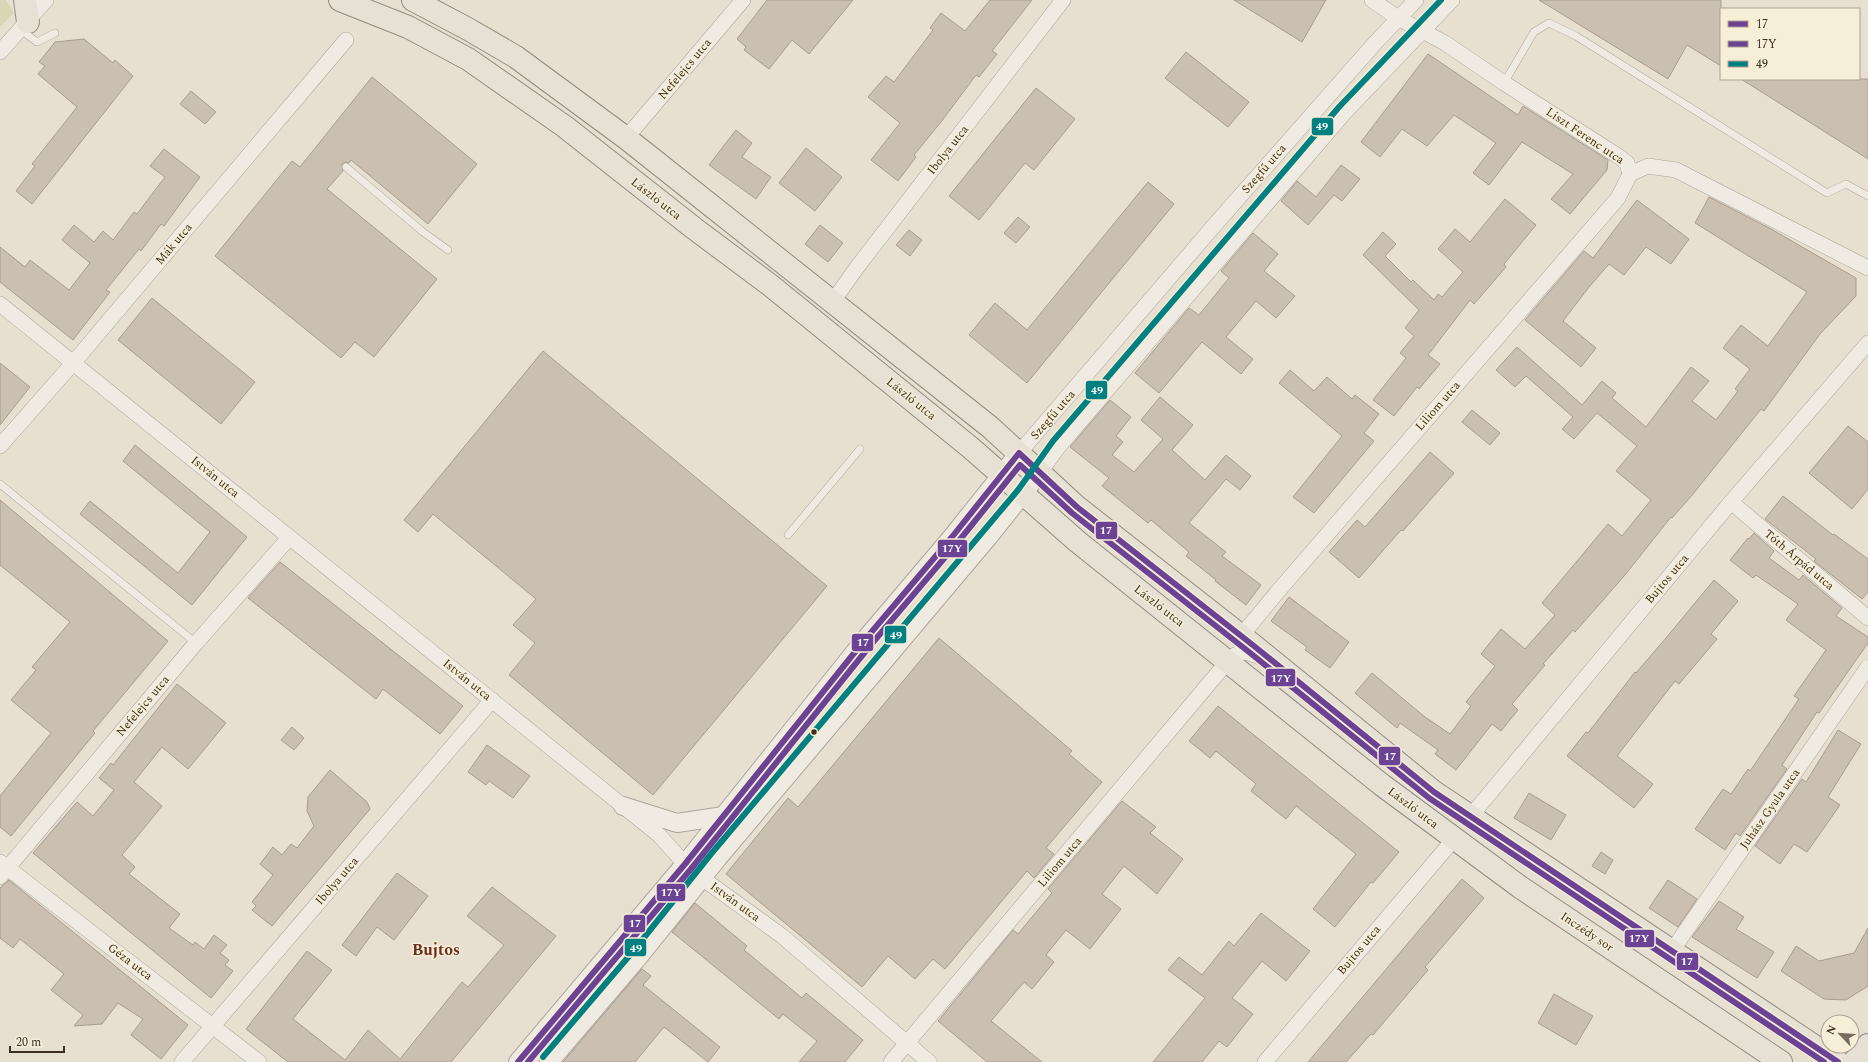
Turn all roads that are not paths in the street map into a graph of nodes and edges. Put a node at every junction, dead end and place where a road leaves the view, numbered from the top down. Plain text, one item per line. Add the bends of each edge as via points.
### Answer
1 (25, 0) edge
2 (46, 0) edge
3 (340, 0) edge
4 (413, 0) edge
5 (743, 0) edge
6 (1063, 0) edge
7 (1372, 0) edge
8 (1416, 0) edge
9 (1452, 0) edge
10 (1398, 18) junction
11 (25, 26) junction
12 (1422, 30) junction
13 (55, 33) dead end
14 (346, 40) dead end
15 (0, 52) edge
16 (1504, 83) junction
17 (626, 138) junction
18 (346, 167) dead end
19 (1630, 174) junction
20 (1868, 196) edge
21 (448, 250) dead end
22 (1868, 268) edge
23 (833, 301) junction
24 (0, 304) edge
25 (1868, 343) edge
26 (74, 362) junction
27 (0, 446) edge
28 (860, 449) dead end
29 (1019, 453) junction
30 (1040, 472) junction
31 (1002, 475) junction
32 (0, 484) edge
33 (1024, 495) junction
34 (1730, 502) junction
35 (788, 535) dead end
36 (289, 538) junction
37 (1868, 618) edge
38 (1241, 636) junction
39 (196, 643) junction
40 (1228, 660) junction
41 (1273, 662) junction
42 (1868, 667) edge
43 (492, 700) junction
44 (623, 806) junction
45 (724, 816) junction
46 (1470, 818) junction
47 (1454, 839) junction
48 (685, 864) junction
49 (3, 869) edge
50 (702, 878) junction
51 (1671, 952) junction
52 (213, 1025) junction
53 (907, 1044) junction
54 (1868, 1045) edge
55 (182, 1062) edge
56 (259, 1062) edge
57 (518, 1062) edge
58 (549, 1062) edge
59 (891, 1062) edge
60 (929, 1062) edge
61 (1265, 1062) edge
62 (1781, 1062) edge
63 (1838, 1062) edge
64 (1854, 1062) edge

1 - 11 main road
2 - 11 street
3 - 31 main road, László utca via 408,27 468,59 558,122 770,285
4 - 17 main road, László utca via 516,57
5 - 17 street, Nefelejcs utca
6 - 23 street, Ibolya utca
7 - 10 street, Liszt Ferenc utca
8 - 10 street, Szegfű utca
9 - 12 street, Szegfű utca
10 - 12 street, Liszt Ferenc utca
10 - 29 street, Szegfű utca via 1217,222
11 - 13 lane via 37,42
11 - 15 street
12 - 16 street, Liszt Ferenc utca
12 - 30 street, Szegfű utca via 1345,112 1059,446
14 - 26 street, Mák utca
16 - 19 street, Liszt Ferenc utca via 1618,156 1627,163
16 - 20 lane via 1534,32 1549,23 1576,36 1827,193 1846,184
17 - 23 main road, László utca
18 - 21 lane
19 - 22 street, Liszt Ferenc utca via 1648,166 1676,170
19 - 38 street, Liliom utca via 1618,198
23 - 29 main road, László utca
24 - 26 street, István utca
25 - 34 street, Bujtos utca
26 - 27 street, Mák utca
26 - 36 street, István utca
28 - 35 lane
29 - 30 main road, László utca
29 - 31 street, Szegfű utca
30 - 33 street, Szegfű utca
30 - 38 main road, László utca via 1077,507
31 - 33 main road, László utca
31 - 45 street, Szegfű utca via 863,642
32 - 39 lane
33 - 40 main road, László utca via 1078,542
33 - 50 street, Szegfű utca
34 - 37 street, Tóth Árpád utca
34 - 46 street, Bujtos utca
36 - 39 street, Nefelejcs utca
36 - 43 street, István utca
38 - 41 main road, László utca
39 - 49 street, Nefelejcs utca
40 - 41 street via 1235,653 1243,652
40 - 47 main road, László utca via 1382,785
40 - 53 street, Liliom utca
41 - 46 main road, László utca
42 - 51 street, Juhász Gyula utca
43 - 44 street, István utca
43 - 52 street, Ibolya utca
44 - 45 street via 677,823
44 - 48 street, István utca via 659,834
45 - 48 street, Szegfű utca
46 - 51 main road
47 - 61 street, Bujtos utca
47 - 62 main road, Inczédy sor via 1520,887
48 - 50 street, István utca
48 - 57 street, Szegfű utca
49 - 52 street, Géza utca
50 - 53 street, István utca via 782,936
50 - 58 street, Szegfű utca
51 - 63 main road
52 - 55 street, Ibolya utca
52 - 56 street, Géza utca
53 - 59 street, Liliom utca
53 - 60 street, István utca
54 - 64 main road

